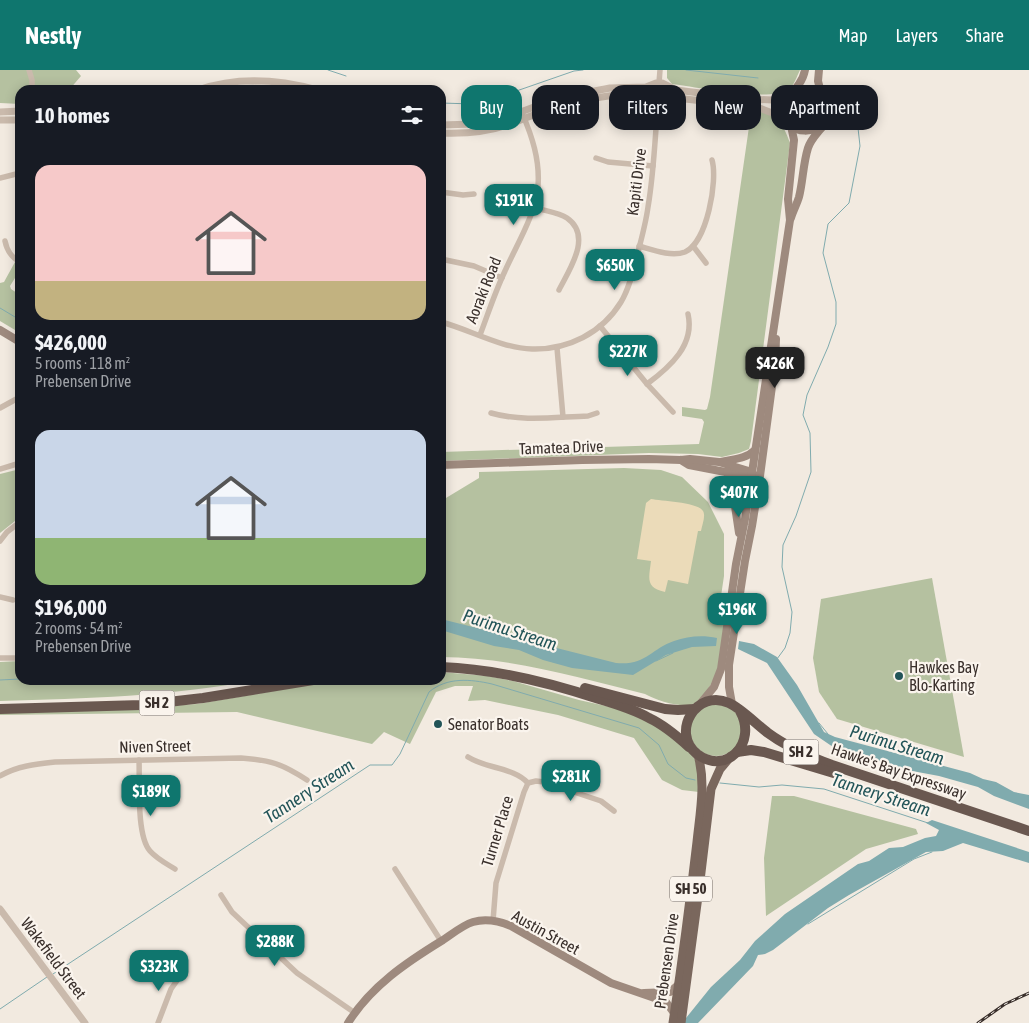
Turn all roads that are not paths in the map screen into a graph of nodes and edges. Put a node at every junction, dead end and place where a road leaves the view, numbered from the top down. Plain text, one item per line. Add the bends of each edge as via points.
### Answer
1 (30, 70) edge
2 (805, 70) edge
3 (819, 70) edge
4 (660, 71) edge
5 (663, 84) junction
6 (32, 85) edge
7 (215, 85) edge
8 (264, 85) edge
9 (277, 85) edge
10 (298, 85) edge
11 (652, 85) edge
12 (798, 85) edge
13 (819, 85) edge
14 (609, 88) edge
15 (609, 97) edge
16 (686, 98) edge
17 (771, 99) edge
18 (0, 112) edge
19 (15, 112) edge
20 (771, 112) edge
21 (523, 116) junction
22 (15, 119) edge
23 (0, 120) edge
24 (446, 125) edge
25 (656, 130) edge
26 (792, 130) edge
27 (819, 130) edge
28 (446, 132) edge
29 (596, 158) dead end
30 (712, 160) dead end
31 (653, 166) junction
32 (15, 174) edge
33 (0, 178) edge
34 (446, 193) edge
35 (474, 194) dead end
36 (533, 207) junction
37 (790, 220) junction
38 (5, 241) dead end
39 (639, 246) junction
40 (693, 246) junction
41 (15, 259) edge
42 (446, 260) edge
43 (706, 263) dead end
44 (502, 278) junction
45 (559, 290) dead end
46 (779, 302) junction
47 (688, 314) dead end
48 (446, 324) edge
49 (600, 326) junction
50 (0, 330) edge
51 (480, 335) junction
52 (15, 339) edge
53 (557, 348) junction
54 (775, 364) junction
55 (647, 384) junction
56 (15, 400) edge
57 (0, 408) edge
58 (673, 412) dead end
59 (491, 413) dead end
60 (597, 413) dead end
61 (563, 417) junction
62 (755, 450) junction
63 (681, 460) junction
64 (719, 462) junction
65 (15, 464) edge
66 (446, 465) edge
67 (0, 469) edge
68 (726, 472) junction
69 (752, 473) junction
70 (15, 526) edge
71 (0, 541) edge
72 (740, 550) junction
73 (745, 561) junction
74 (0, 597) edge
75 (13, 600) dead end
76 (0, 658) edge
77 (15, 658) edge
78 (446, 662) edge
79 (446, 667) edge
80 (260, 685) edge
81 (282, 685) edge
82 (732, 704) junction
83 (0, 707) edge
84 (697, 707) junction
85 (740, 712) junction
86 (695, 752) junction
87 (734, 754) junction
88 (468, 757) dead end
89 (139, 760) junction
90 (0, 776) edge
91 (307, 780) dead end
92 (528, 783) junction
93 (614, 811) dead end
94 (1029, 831) edge
95 (1029, 836) edge
96 (176, 869) dead end
97 (395, 869) dead end
98 (221, 895) dead end
99 (0, 909) edge
100 (493, 921) junction
101 (440, 941) junction
102 (183, 972) dead end
103 (678, 985) junction
104 (642, 993) junction
105 (355, 1013) junction
106 (674, 1013) junction
107 (84, 1023) edge
108 (158, 1023) edge
109 (348, 1023) edge
110 (673, 1023) edge
111 (681, 1023) edge

1 - 6 street
2 - 12 main road
3 - 13 main road
4 - 5 street
5 - 11 street
5 - 17 street via 676,90
7 - 8 street via 238,81
9 - 10 street
14 - 21 street via 558,98
15 - 21 street
16 - 20 street via 757,107
18 - 19 street
21 - 24 street
21 - 28 street via 510,124 483,131
21 - 36 street, Aoraki Road via 538,163 538,190
22 - 23 street
25 - 31 street, Kapiti Drive
26 - 37 main road
27 - 37 main road via 809,145 799,198
29 - 31 street
30 - 40 street via 715,169 707,214
31 - 39 street, Kapiti Drive
32 - 33 street
34 - 35 street
36 - 44 street, Aoraki Road
36 - 45 street via 568,219 577,231 578,250
37 - 46 main road
38 - 41 street via 6,248
39 - 40 street via 671,254 684,252
39 - 49 street, Kapiti Drive via 622,301
40 - 43 street
42 - 44 street via 474,266
44 - 51 street, Aoraki Road
46 - 54 main road
46 - 62 main road
47 - 55 street via 689,334 681,351
48 - 51 street, Kapiti Drive
49 - 53 street, Kapiti Drive via 581,339
49 - 55 street
50 - 52 main road
51 - 53 street, Kapiti Drive via 517,347
53 - 61 street
54 - 69 main road via 756,467
54 - 73 main road
55 - 58 street
56 - 57 street
59 - 61 street via 513,418
60 - 61 street
62 - 64 main road via 742,458
62 - 69 main road
63 - 64 main road, Tamatea Drive
63 - 66 main road, Tamatea Drive
63 - 68 main road, Tamatea Drive via 690,465
64 - 69 main road, Tamatea Drive
65 - 67 street
68 - 69 main road, Tamatea Drive via 746,476
68 - 72 main road via 736,507
69 - 72 main road
69 - 73 main road via 754,486
70 - 71 street
72 - 84 main road via 720,669 714,687
73 - 82 main road via 728,674
74 - 75 street
76 - 77 street
78 - 84 highway via 546,677 665,709
79 - 86 highway, SH 2 via 486,670 572,690 622,706 657,722
80 - 83 highway, SH 2 via 132,701
81 - 83 highway, SH 2 via 142,705
82 - 84 highway via 719,700
82 - 85 highway, SH 2
84 - 86 highway via 687,720 686,729 688,742
85 - 87 highway, SH 50 via 746,732 743,744
85 - 94 highway, Hawke's Bay Expressway / SH 2 via 769,734 807,755
86 - 87 highway, SH 2 via 713,760 723,760
86 - 103 main road, Prebensen Drive / SH 50 via 702,770 701,802
87 - 95 highway, Hawke's Bay Expressway / SH 2 via 751,750 778,756
87 - 111 main road, Prebensen Drive / SH 50 via 720,769 711,789
88 - 92 street via 517,774
89 - 90 street, Niven Street via 38,763 15,768
89 - 91 street, Niven Street via 262,760 279,764
89 - 96 street via 142,836 153,854
92 - 93 street, Turner Place via 544,782 601,801
92 - 100 street, Turner Place via 496,883
97 - 101 street
98 - 105 street via 232,912 297,973
99 - 107 street, Wakefield Street
100 - 101 main road, Austin Street via 474,922
100 - 104 main road, Austin Street via 511,926 611,983
101 - 105 main road, Austin Street via 383,982
102 - 108 street via 171,989
103 - 104 main road, Austin Street via 670,992
103 - 106 main road, Prebensen Drive / SH 50
104 - 106 main road, Austin Street via 666,1002
105 - 109 main road, Austin Street
106 - 110 main road, Prebensen Drive / SH 50

